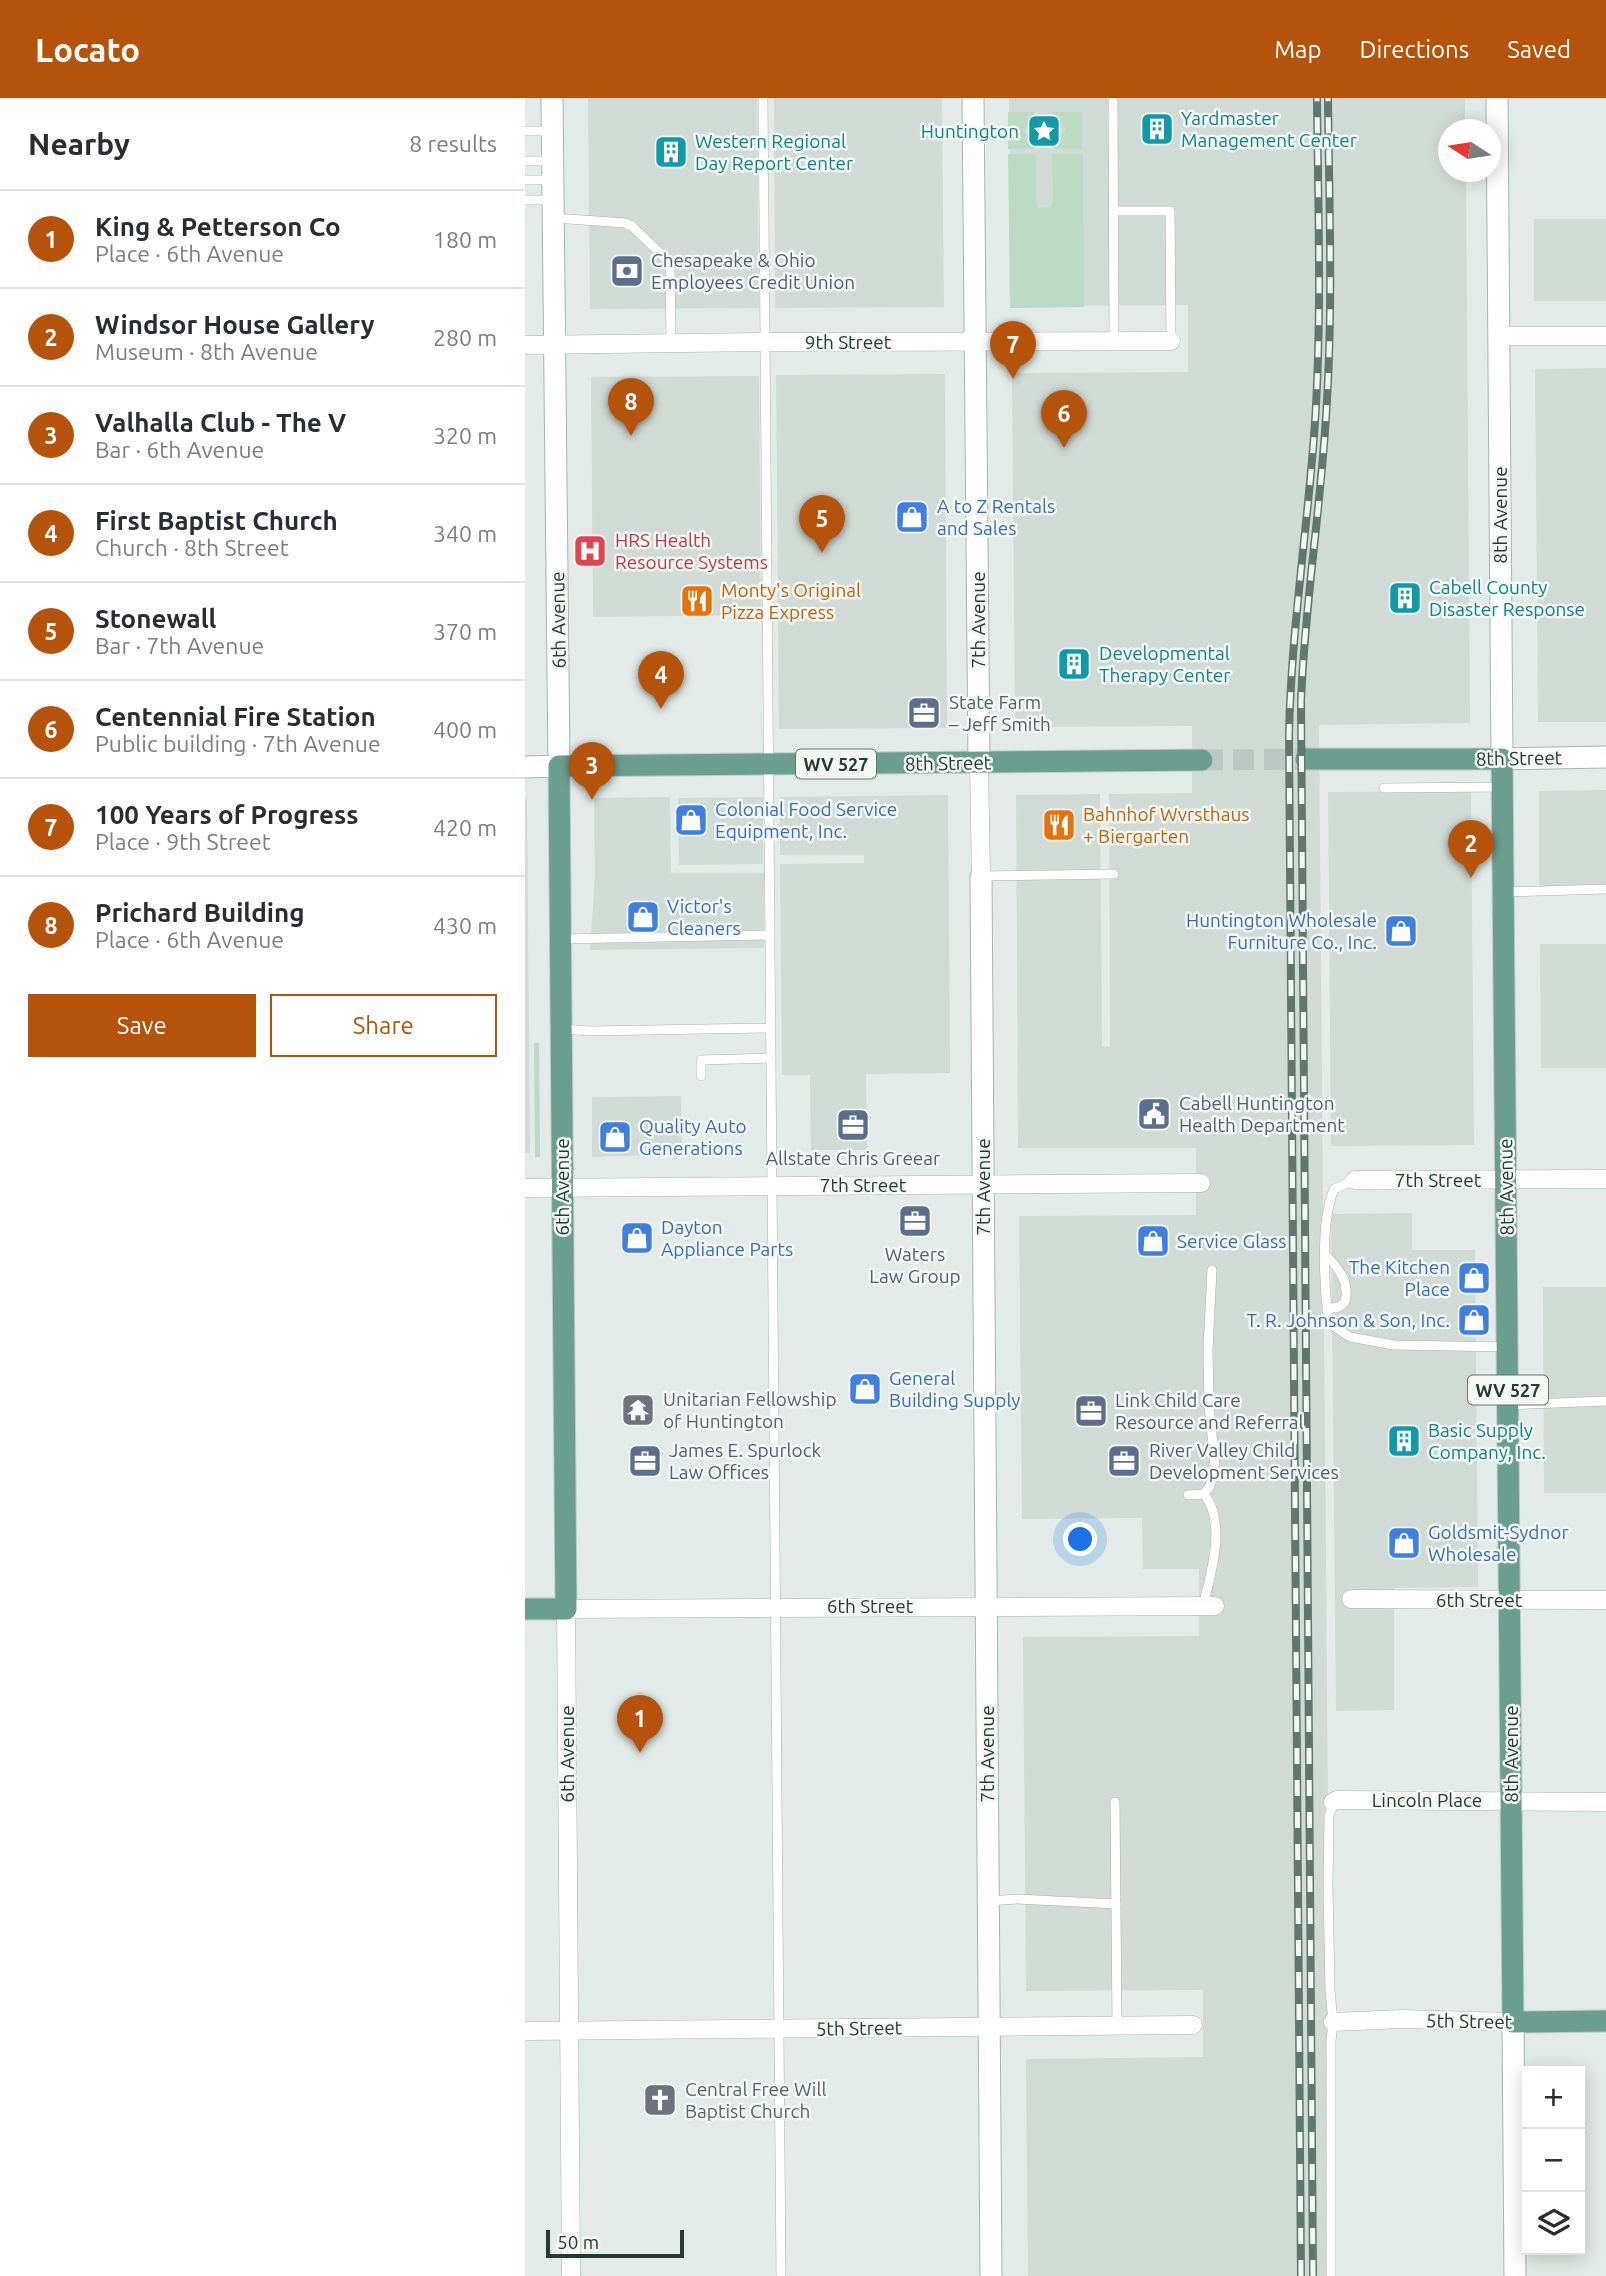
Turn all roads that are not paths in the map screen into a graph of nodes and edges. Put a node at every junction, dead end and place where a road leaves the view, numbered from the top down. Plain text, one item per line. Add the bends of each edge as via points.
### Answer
1 (552, 98) edge
2 (763, 98) edge
3 (973, 98) edge
4 (1113, 98) edge
5 (1497, 98) edge
6 (525, 131) edge
7 (553, 131) junction
8 (525, 161) edge
9 (525, 180) edge
10 (553, 190) junction
11 (525, 200) edge
12 (1113, 211) junction
13 (1499, 336) junction
14 (1606, 336) edge
15 (976, 341) junction
16 (1171, 341) joint
17 (766, 342) junction
18 (1114, 342) junction
19 (671, 343) junction
20 (525, 345) edge
21 (555, 345) junction
22 (1606, 757) edge
23 (1502, 759) junction
24 (1306, 760) tunnel mouth
25 (1202, 761) tunnel mouth
26 (979, 763) junction
27 (769, 765) junction
28 (559, 766) junction
29 (525, 767) edge
30 (1502, 787) junction
31 (1384, 788) dead end
32 (1114, 874) dead end
33 (981, 877) junction
34 (1606, 888) edge
35 (1503, 892) junction
36 (770, 935) junction
37 (560, 939) junction
38 (771, 1028) junction
39 (561, 1029) junction
40 (771, 1058) junction
41 (701, 1076) dead end
42 (1606, 1179) edge
43 (1355, 1180) joint
44 (1506, 1180) junction
45 (1201, 1183) dead end
46 (983, 1184) junction
47 (772, 1186) junction
48 (525, 1188) edge
49 (562, 1188) junction
50 (1326, 1255) junction
51 (1212, 1270) dead end
52 (1327, 1309) junction
53 (1508, 1347) junction
54 (1606, 1401) edge
55 (1508, 1405) junction
56 (1203, 1494) junction
57 (1188, 1495) dead end
58 (1352, 1599) dead end
59 (1606, 1600) edge
60 (1510, 1601) junction
61 (986, 1605) junction
62 (1209, 1606) joint
63 (776, 1607) junction
64 (525, 1609) edge
65 (566, 1609) junction
66 (1512, 1801) junction
67 (1115, 1802) dead end
68 (1333, 1802) joint
69 (1606, 1802) edge
70 (988, 1901) junction
71 (1116, 1904) junction
72 (1606, 2021) edge
73 (1333, 2022) junction
74 (1513, 2022) junction
75 (1193, 2025) dead end
76 (1117, 2026) junction
77 (988, 2027) junction
78 (779, 2029) junction
79 (525, 2031) edge
80 (569, 2031) junction
81 (571, 2276) edge
82 (781, 2276) edge
83 (991, 2276) edge
84 (1331, 2276) edge
85 (1515, 2276) edge

1 - 7 street, 6th Avenue
2 - 17 lane
3 - 15 street, 7th Avenue
4 - 12 lane
5 - 13 street, 8th Avenue
6 - 7 lane
7 - 10 street, 6th Avenue
8 - 10 lane
9 - 10 lane
10 - 11 lane
10 - 19 lane via 632,226 667,260
10 - 21 street, 6th Avenue
12 - 16 lane via 1170,211
12 - 18 lane
13 - 14 street
13 - 23 street, 8th Avenue
15 - 17 street, 9th Street
15 - 18 street, 9th Street
15 - 26 street, 7th Avenue
16 - 18 street, 9th Street
17 - 19 street, 9th Street
17 - 27 lane
19 - 21 street, 9th Street
20 - 21 street, 9th Street
21 - 28 street, 6th Avenue
22 - 23 street, 8th Street
23 - 24 main road, 8th Street
23 - 30 main road, 8th Avenue / WV 527
25 - 26 main road, 8th Street / WV 527
26 - 27 main road, 8th Street / WV 527
26 - 33 street, 7th Avenue
27 - 28 main road, 8th Street / WV 527
27 - 36 lane
28 - 29 street, 8th Street
28 - 37 main road, 6th Avenue
30 - 31 lane
30 - 35 main road, 8th Avenue / WV 527
32 - 33 lane
33 - 46 street, 7th Avenue
34 - 35 lane
35 - 44 main road, 8th Avenue / WV 527
36 - 37 lane
36 - 38 lane
37 - 39 main road, 6th Avenue
38 - 39 lane
38 - 40 lane
39 - 49 main road, 6th Avenue
40 - 41 lane via 701,1060
40 - 47 lane
42 - 44 street, 7th Street
43 - 44 street, 7th Street
43 - 50 lane via 1334,1189 1329,1201
44 - 53 main road, 8th Avenue / WV 527
45 - 46 street, 7th Street
46 - 47 street, 7th Street
46 - 61 street, 7th Avenue
47 - 49 street, 7th Street
47 - 63 lane
48 - 49 street, 7th Street
49 - 65 main road, 6th Avenue
50 - 52 lane
50 - 52 lane via 1346,1287 1345,1302
51 - 56 lane via 1208,1349 1215,1466
52 - 53 lane via 1329,1323 1350,1337 1394,1345
53 - 55 main road, 8th Avenue / WV 527
54 - 55 lane
55 - 60 main road, 8th Avenue / WV 527
56 - 57 lane
56 - 62 lane via 1215,1528
58 - 60 street, 6th Street
59 - 60 street, 6th Street
60 - 66 main road, 8th Avenue / WV 527
61 - 62 street, 6th Street
61 - 63 street, 6th Street
61 - 70 street, 7th Avenue
63 - 65 street, 6th Street
63 - 78 lane
64 - 65 main road, 6th Street
65 - 80 street, 6th Avenue
66 - 68 street, Lincoln Place
66 - 69 street, Lincoln Place
66 - 74 main road, 8th Avenue / WV 527
67 - 71 lane
68 - 73 lane via 1328,1884
70 - 71 lane
70 - 77 street, 7th Avenue
71 - 76 lane
72 - 74 main road, 5th Street
73 - 74 street, 5th Street
73 - 84 lane
74 - 85 street, 8th Avenue
75 - 76 street, 5th Street
76 - 77 street, 5th Street
77 - 78 street, 5th Street
77 - 83 street, 7th Avenue
78 - 80 street, 5th Street
78 - 82 lane
79 - 80 street, 5th Street
80 - 81 street, 6th Avenue

